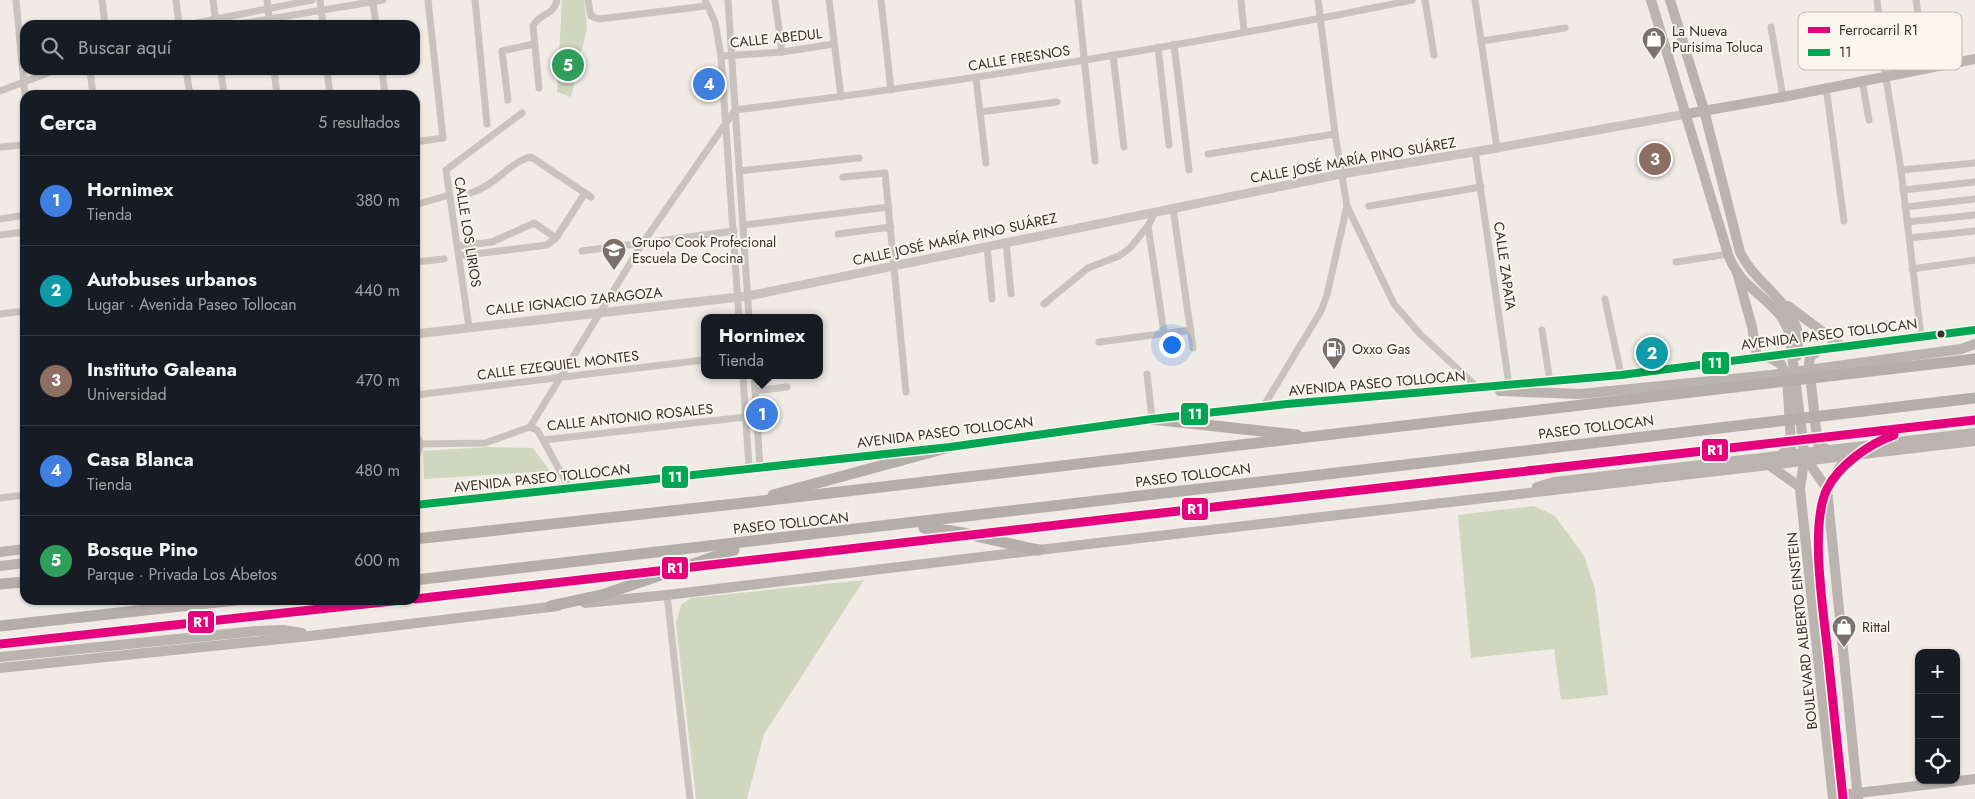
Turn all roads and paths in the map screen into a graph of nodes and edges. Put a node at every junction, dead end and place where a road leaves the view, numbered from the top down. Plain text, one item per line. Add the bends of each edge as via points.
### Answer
1 (16, 0) edge
2 (102, 0) edge
3 (176, 0) edge
4 (213, 0) edge
5 (312, 0) edge
6 (320, 0) edge
7 (383, 0) edge
8 (428, 0) edge
9 (475, 0) edge
10 (557, 0) edge
11 (588, 0) edge
12 (728, 0) edge
13 (775, 0) edge
14 (829, 0) edge
15 (881, 0) edge
16 (1078, 0) edge
17 (1241, 0) edge
18 (1318, 0) edge
19 (1412, 0) edge
20 (1425, 0) edge
21 (1475, 0) edge
22 (1651, 0) edge
23 (1670, 0) edge
24 (373, 2) junction
25 (706, 3) edge
26 (267, 4) edge
27 (321, 10) junction
28 (1320, 19) junction
29 (104, 20) edge
30 (178, 20) edge
31 (216, 20) edge
32 (222, 20) edge
33 (269, 20) edge
34 (278, 20) edge
35 (322, 20) edge
36 (375, 20) edge
37 (1771, 27) dead end
38 (1565, 28) dead end
39 (1244, 31) junction
40 (20, 36) edge
41 (1482, 41) junction
42 (534, 44) junction
43 (834, 44) junction
44 (1174, 44) junction
45 (1158, 47) junction
46 (782, 52) junction
47 (731, 55) junction
48 (1113, 55) junction
49 (1434, 55) dead end
50 (721, 56) junction
51 (1975, 59) edge
52 (1085, 60) junction
53 (1962, 61) edge
54 (1884, 70) edge
55 (1914, 70) edge
56 (24, 75) edge
57 (40, 75) edge
58 (91, 75) edge
59 (187, 75) edge
60 (222, 75) edge
61 (275, 75) edge
62 (328, 75) edge
63 (383, 75) edge
64 (1885, 75) junction
65 (976, 78) junction
66 (25, 80) junction
67 (1862, 80) junction
68 (1826, 87) junction
69 (539, 88) dead end
70 (25, 90) edge
71 (92, 90) edge
72 (189, 90) edge
73 (223, 90) edge
74 (276, 90) edge
75 (329, 90) edge
76 (384, 90) edge
77 (891, 90) junction
78 (0, 91) edge
79 (841, 97) junction
80 (1783, 97) junction
81 (508, 100) dead end
82 (1057, 102) dead end
83 (735, 110) junction
84 (1704, 110) junction
85 (980, 112) junction
86 (522, 113) dead end
87 (1686, 114) junction
88 (1869, 120) dead end
89 (725, 121) junction
90 (487, 124) dead end
91 (1335, 134) junction
92 (420, 141) edge
93 (20, 145) edge
94 (1169, 145) dead end
95 (0, 147) edge
96 (1124, 148) dead end
97 (1497, 148) junction
98 (1475, 151) junction
99 (1208, 154) dead end
100 (859, 158) dead end
101 (1095, 161) dead end
102 (986, 163) dead end
103 (1975, 163) edge
104 (1189, 170) dead end
105 (1901, 170) junction
106 (739, 171) junction
107 (1341, 174) junction
108 (843, 176) dead end
109 (1975, 182) edge
110 (1481, 187) junction
111 (1903, 190) junction
112 (470, 193) dead end
113 (449, 195) junction
114 (1975, 199) edge
115 (420, 204) edge
116 (1347, 206) junction
117 (1369, 206) dead end
118 (1905, 206) junction
119 (889, 208) junction
120 (1173, 208) junction
121 (1154, 212) junction
122 (1975, 215) edge
123 (20, 216) edge
124 (0, 219) edge
125 (1844, 221) dead end
126 (1907, 222) junction
127 (743, 225) junction
128 (1148, 226) junction
129 (891, 227) junction
130 (734, 231) junction
131 (1975, 231) edge
132 (20, 233) edge
133 (838, 234) dead end
134 (0, 235) edge
135 (556, 238) junction
136 (1909, 238) junction
137 (1006, 242) junction
138 (487, 243) junction
139 (642, 244) junction
140 (458, 246) junction
141 (986, 246) junction
142 (582, 251) dead end
143 (489, 252) junction
144 (1728, 254) junction
145 (459, 256) junction
146 (444, 259) dead end
147 (1975, 260) edge
148 (420, 261) edge
149 (1676, 262) dead end
150 (894, 265) junction
151 (1912, 269) junction
152 (1736, 272) junction
153 (1010, 294) dead end
154 (748, 296) junction
155 (737, 297) junction
156 (992, 299) dead end
157 (1605, 299) dead end
158 (1044, 304) dead end
159 (1785, 304) junction
160 (20, 312) edge
161 (598, 312) junction
162 (0, 314) edge
163 (739, 314) edge
164 (749, 314) edge
165 (469, 327) junction
166 (1191, 330) junction
167 (1542, 330) dead end
168 (1975, 330) edge
169 (420, 333) edge
170 (1164, 334) junction
171 (1921, 337) junction
172 (1099, 342) dead end
173 (1975, 344) edge
174 (1843, 347) junction
175 (1193, 348) dead end
176 (1821, 349) junction
177 (1795, 353) junction
178 (1760, 356) junction
179 (1975, 359) edge
180 (701, 360) edge
181 (1817, 373) junction
182 (1147, 374) dead end
183 (1621, 375) junction
184 (558, 378) junction
185 (743, 379) edge
186 (755, 379) edge
187 (1772, 380) junction
188 (1550, 382) junction
189 (1509, 385) junction
190 (787, 387) dead end
191 (1478, 388) junction
192 (755, 391) junction
193 (906, 392) dead end
194 (420, 394) edge
195 (1975, 398) edge
196 (1263, 407) junction
197 (746, 417) junction
198 (1152, 420) junction
199 (530, 427) junction
200 (1975, 433) edge
201 (1316, 437) junction
202 (543, 440) junction
203 (1975, 441) edge
204 (421, 444) edge
205 (950, 447) junction
206 (1860, 454) junction
207 (1840, 456) junction
208 (1806, 461) junction
209 (1769, 466) junction
210 (755, 468) junction
211 (1800, 487) junction
212 (570, 489) junction
213 (1827, 489) junction
214 (1515, 495) junction
215 (20, 496) edge
216 (0, 498) edge
217 (753, 502) junction
218 (420, 504) edge
219 (892, 527) junction
220 (420, 538) edge
221 (760, 542) junction
222 (20, 550) edge
223 (1039, 550) junction
224 (0, 552) edge
225 (20, 564) edge
226 (0, 566) edge
227 (420, 579) edge
228 (20, 582) edge
229 (0, 584) edge
230 (667, 595) junction
231 (191, 605) edge
232 (550, 606) junction
233 (0, 626) edge
234 (310, 636) junction
235 (0, 657) edge
236 (0, 668) edge
237 (1975, 779) edge
238 (1858, 796) edge
239 (1833, 798) edge
240 (690, 799) edge

1 - 40 street
2 - 29 street
3 - 30 street
4 - 31 street
5 - 26 street
6 - 27 street
7 - 24 street
8 - 92 street via 443,138
9 - 90 street
10 - 42 street via 553,11 535,22
11 - 25 street via 592,16 599,19
12 - 47 street
13 - 46 street
14 - 43 street
15 - 77 street
16 - 52 street
17 - 39 street
18 - 28 street
19 - 28 street, CALLE FRESNOS
20 - 49 street
21 - 41 street
22 - 87 main road
23 - 84 main road
24 - 27 street
24 - 36 street
25 - 50 street via 715,22
26 - 32 street
26 - 33 street
27 - 34 street
27 - 35 street
28 - 39 street, CALLE FRESNOS
28 - 91 street
37 - 80 street
38 - 41 street
39 - 44 street, CALLE FRESNOS
41 - 97 street
42 - 69 street
42 - 81 street via 502,51
43 - 46 street, CALLE ABEDUL
43 - 79 street
44 - 45 street, CALLE FRESNOS
44 - 104 street
45 - 48 street, CALLE FRESNOS
45 - 94 street
46 - 47 street, CALLE ABEDUL
47 - 50 street, CALLE ABEDUL
47 - 83 street
48 - 52 street, CALLE FRESNOS
48 - 96 street
50 - 89 street
51 - 53 main road, CALLE JOSÉ MARÍA PINO SUÁREZ
52 - 65 street, CALLE FRESNOS
52 - 101 street
54 - 64 street
55 - 64 main road, CALLE JOSÉ MARÍA PINO SUÁREZ
56 - 66 street
57 - 66 street
58 - 71 street
59 - 72 street
60 - 73 street
61 - 74 street
62 - 75 street
63 - 76 street
64 - 67 main road, CALLE JOSÉ MARÍA PINO SUÁREZ
64 - 105 street
65 - 77 street, CALLE FRESNOS
65 - 85 street
66 - 70 street
66 - 78 street
67 - 68 main road, CALLE JOSÉ MARÍA PINO SUÁREZ
67 - 88 street
68 - 80 main road, CALLE JOSÉ MARÍA PINO SUÁREZ
68 - 125 street
77 - 79 street, CALLE FRESNOS
79 - 83 street, CALLE FRESNOS
80 - 84 main road, CALLE JOSÉ MARÍA PINO SUÁREZ
82 - 85 street
83 - 89 street
83 - 106 street
84 - 87 main road, CALLE JOSÉ MARÍA PINO SUÁREZ
84 - 159 main road via 1740,252 1756,277
85 - 102 street
86 - 113 street, CALLE LOS LIRIOS via 446,170
87 - 97 street, CALLE JOSÉ MARÍA PINO SUÁREZ
87 - 144 main road
89 - 130 street
89 - 139 street
91 - 99 street
91 - 107 street
93 - 95 street
97 - 98 street, CALLE JOSÉ MARÍA PINO SUÁREZ
98 - 107 street, CALLE JOSÉ MARÍA PINO SUÁREZ
98 - 110 street, CALLE ZAPATA
100 - 106 street
103 - 105 street
105 - 111 street
106 - 127 street
107 - 116 street
107 - 120 street, CALLE JOSÉ MARÍA PINO SUÁREZ
108 - 119 street via 885,173
109 - 111 street
110 - 117 street
110 - 189 street, CALLE ZAPATA
111 - 118 street
112 - 135 street via 489,186 522,160 531,157 588,195
113 - 115 street
113 - 140 street, CALLE LOS LIRIOS
114 - 118 street
116 - 191 street via 1394,304 1420,334
116 - 196 street via 1321,311
118 - 126 street
119 - 127 street
119 - 129 street
120 - 121 street, CALLE JOSÉ MARÍA PINO SUÁREZ
120 - 166 street
121 - 128 street
121 - 137 street, CALLE JOSÉ MARÍA PINO SUÁREZ
122 - 126 street
123 - 124 street
126 - 136 street
127 - 154 street
128 - 158 street via 1130,248 1088,268
128 - 170 street
129 - 133 street
129 - 150 street
130 - 139 street
130 - 155 street
131 - 136 street
132 - 134 street
135 - 138 street via 534,223
135 - 143 street via 543,246
136 - 151 street
137 - 141 street, CALLE JOSÉ MARÍA PINO SUÁREZ
137 - 153 street
138 - 140 street
138 - 143 street
139 - 142 street
139 - 161 street
140 - 145 street, CALLE LOS LIRIOS
141 - 150 street, CALLE JOSÉ MARÍA PINO SUÁREZ
141 - 156 street
143 - 145 street
144 - 149 street
144 - 152 main road
145 - 165 street, CALLE LOS LIRIOS
146 - 148 street
147 - 151 street
150 - 154 street, CALLE JOSÉ MARÍA PINO SUÁREZ
150 - 193 street
151 - 171 street
152 - 177 main road via 1783,318
152 - 178 main road
154 - 155 street, CALLE JOSÉ MARÍA PINO SUÁREZ
154 - 164 street
155 - 161 street, CALLE IGNACIO ZARAGOZA
155 - 163 street
157 - 183 street
159 - 174 main road
159 - 177 main road via 1798,335
160 - 162 street
161 - 165 street, CALLE IGNACIO ZARAGOZA
161 - 184 street
165 - 169 street, CALLE IGNACIO ZARAGOZA
166 - 170 street
166 - 175 street
167 - 188 street
168 - 171 main road, AVENIDA PASEO TOLLOCAN
170 - 172 street
171 - 174 main road, AVENIDA PASEO TOLLOCAN
173 - 181 main road
174 - 176 main road, AVENIDA PASEO TOLLOCAN
176 - 177 main road, AVENIDA PASEO TOLLOCAN
176 - 207 main road via 1809,360 1817,439 1826,450
177 - 178 main road, AVENIDA PASEO TOLLOCAN
177 - 208 main road
178 - 183 main road, AVENIDA PASEO TOLLOCAN
178 - 209 main road via 1777,360 1786,372 1791,443 1787,451
179 - 181 highway, PASEO TOLLOCAN
180 - 184 street, CALLE EZEQUIEL MONTES
181 - 187 highway, PASEO TOLLOCAN
182 - 198 street
183 - 188 main road, AVENIDA PASEO TOLLOCAN
184 - 194 street, CALLE EZEQUIEL MONTES
184 - 199 street
185 - 197 street
186 - 192 street
187 - 191 main road, AVENIDA PASEO TOLLOCAN via 1573,394
187 - 201 highway, PASEO TOLLOCAN
188 - 189 main road, AVENIDA PASEO TOLLOCAN
189 - 191 main road, AVENIDA PASEO TOLLOCAN
190 - 192 street
191 - 196 main road, AVENIDA PASEO TOLLOCAN
192 - 210 street
195 - 219 highway, PASEO TOLLOCAN
196 - 198 main road, AVENIDA PASEO TOLLOCAN
197 - 202 street, CALLE ANTONIO ROSALES
197 - 210 street
198 - 201 highway
198 - 205 main road, AVENIDA PASEO TOLLOCAN
199 - 202 street, CALLE ANTONIO ROSALES via 537,430
199 - 204 street, CALLE ANTONIO ROSALES via 485,443
200 - 214 main road via 1554,482
201 - 217 highway, PASEO TOLLOCAN
202 - 212 street
203 - 206 main road
205 - 210 main road, AVENIDA PASEO TOLLOCAN
205 - 217 highway
206 - 207 main road
206 - 213 main road via 1840,467
207 - 208 main road
208 - 209 main road
208 - 211 main road, BOULEVARD ALBERTO EINSTEIN
208 - 213 main road
209 - 211 main road
209 - 214 main road
210 - 212 main road, AVENIDA PASEO TOLLOCAN
211 - 239 main road, BOULEVARD ALBERTO EINSTEIN
212 - 218 main road, AVENIDA PASEO TOLLOCAN
213 - 238 main road
214 - 223 main road
215 - 216 street
217 - 220 highway, PASEO TOLLOCAN
219 - 221 highway, PASEO TOLLOCAN
219 - 223 highway via 969,533
221 - 227 highway, PASEO TOLLOCAN
221 - 232 highway via 602,595
222 - 224 main road
223 - 230 main road
225 - 226 main road
228 - 229 highway
230 - 232 main road
230 - 240 street
231 - 233 highway
232 - 234 main road
234 - 235 main road via 294,631 257,631
234 - 236 main road
237 - 238 main road
238 - 239 main road

